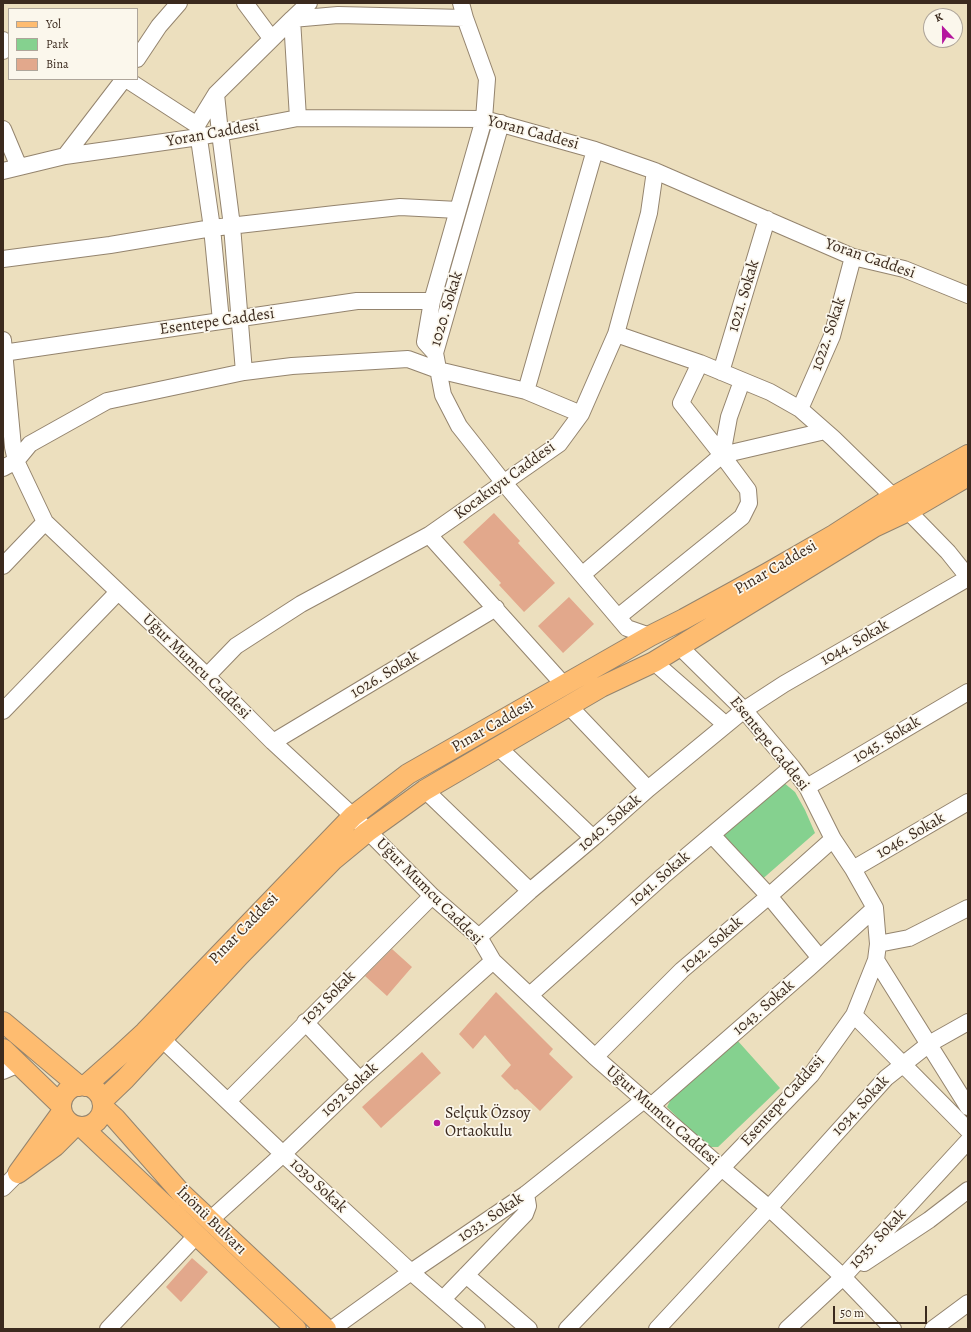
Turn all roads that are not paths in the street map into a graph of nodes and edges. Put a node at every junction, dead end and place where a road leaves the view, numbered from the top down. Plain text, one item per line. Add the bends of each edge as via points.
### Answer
1 (178, 3) edge
2 (244, 3) edge
3 (309, 3) edge
4 (463, 11) edge
5 (292, 19) junction
6 (271, 38) junction
7 (3, 40) edge
8 (3, 50) edge
9 (138, 58) edge
10 (124, 80) edge
11 (126, 80) edge
12 (216, 94) junction
13 (298, 118) junction
14 (484, 119) junction
15 (501, 123) junction
16 (3, 128) edge
17 (198, 131) junction
18 (220, 133) junction
19 (595, 150) junction
20 (65, 156) junction
21 (19, 167) junction
22 (3, 171) edge
23 (655, 171) junction
24 (458, 210) junction
25 (767, 219) junction
26 (232, 226) junction
27 (212, 228) junction
28 (853, 256) junction
29 (3, 259) edge
30 (968, 295) edge
31 (432, 301) junction
32 (240, 319) junction
33 (221, 321) junction
34 (616, 334) junction
35 (3, 349) edge
36 (435, 353) junction
37 (700, 364) junction
38 (438, 370) junction
39 (244, 372) junction
40 (721, 372) junction
41 (742, 381) junction
42 (526, 392) junction
43 (800, 409) junction
44 (581, 414) junction
45 (825, 431) junction
46 (722, 455) junction
47 (968, 455) edge
48 (9, 457) edge
49 (968, 476) edge
50 (504, 483) junction
51 (893, 497) junction
52 (908, 511) junction
53 (45, 522) junction
54 (429, 535) junction
55 (3, 566) edge
56 (582, 575) junction
57 (968, 577) edge
58 (118, 592) junction
59 (496, 608) junction
60 (618, 617) junction
61 (650, 636) junction
62 (679, 646) junction
63 (654, 662) junction
64 (207, 676) junction
65 (564, 685) junction
66 (968, 692) edge
67 (569, 706) junction
68 (744, 710) junction
69 (3, 711) edge
70 (726, 725) junction
71 (273, 742) junction
72 (498, 748) junction
73 (792, 767) junction
74 (806, 787) junction
75 (648, 789) junction
76 (425, 790) junction
77 (968, 802) edge
78 (353, 816) junction
79 (368, 832) junction
80 (712, 835) junction
81 (594, 838) junction
82 (833, 839) junction
83 (853, 869) junction
84 (530, 891) junction
85 (432, 896) junction
86 (769, 896) junction
87 (875, 908) junction
88 (968, 908) edge
89 (479, 937) junction
90 (877, 952) junction
91 (820, 958) junction
92 (493, 961) junction
93 (530, 995) junction
94 (854, 1015) junction
95 (3, 1022) edge
96 (305, 1022) junction
97 (968, 1022) edge
98 (162, 1038) junction
99 (929, 1044) junction
100 (3, 1049) edge
101 (595, 1056) junction
102 (904, 1064) junction
103 (11, 1068) edge
104 (360, 1080) junction
105 (82, 1086) junction
106 (228, 1101) junction
107 (648, 1103) junction
108 (102, 1104) junction
109 (968, 1106) edge
110 (61, 1108) junction
111 (79, 1127) junction
112 (968, 1130) edge
113 (968, 1141) edge
114 (283, 1154) junction
115 (721, 1168) junction
116 (18, 1173) junction
117 (3, 1188) edge
118 (968, 1190) edge
119 (526, 1194) junction
120 (769, 1208) junction
121 (210, 1220) junction
122 (196, 1236) junction
123 (412, 1272) junction
124 (466, 1275) junction
125 (843, 1277) junction
126 (443, 1299) junction
127 (968, 1303) edge
128 (108, 1329) edge
129 (296, 1329) edge
130 (326, 1329) edge
131 (332, 1329) edge
132 (477, 1329) edge
133 (529, 1329) edge
134 (567, 1329) edge
135 (657, 1329) edge
136 (787, 1329) edge
137 (893, 1329) edge
138 (933, 1329) edge

1 - 9 street
2 - 6 street
3 - 5 street
4 - 5 street
4 - 14 street, 1020. Sokak via 487,79
5 - 6 street
5 - 13 street
6 - 12 street
7 - 8 street
10 - 20 street
11 - 17 street
12 - 17 street
12 - 18 street
13 - 14 street, Yoran Caddesi
13 - 18 street, Yoran Caddesi
14 - 15 street, Yoran Caddesi
14 - 24 street, 1020. Sokak
15 - 19 street, Yoran Caddesi
15 - 36 street, 1020. Sokak
16 - 21 street
17 - 18 street, Yoran Caddesi
17 - 20 street, Yoran Caddesi
17 - 27 street
18 - 26 street
19 - 23 street, Yoran Caddesi
19 - 42 street
20 - 21 street, Yoran Caddesi
21 - 22 street, Yoran Caddesi
23 - 25 street, Yoran Caddesi
23 - 34 street, Kocakuyu Caddesi via 648,213
24 - 26 street via 400,207
24 - 31 street, 1020. Sokak
25 - 28 street, Yoran Caddesi
25 - 40 street, 1021. Sokak
26 - 27 street
26 - 32 street
27 - 29 street
27 - 33 street
28 - 30 street, Yoran Caddesi via 904,270
28 - 43 street, 1022. Sokak via 832,336
31 - 32 street, Esentepe Caddesi via 357,301
31 - 36 street, 1020. Sokak via 425,342
32 - 33 street, Esentepe Caddesi
32 - 39 street
33 - 35 street, Esentepe Caddesi
34 - 37 street
34 - 44 street, Kocakuyu Caddesi
35 - 48 street
36 - 38 street
37 - 40 street
37 - 46 street via 681,404
38 - 39 street via 408,359 292,366
38 - 42 street
38 - 50 street via 443,395 459,426
39 - 48 street via 107,401
40 - 41 street
41 - 43 street via 770,392
41 - 46 street via 729,417
42 - 44 street
43 - 45 street
44 - 50 street, Kocakuyu Caddesi via 558,444
45 - 46 street
45 - 51 street
46 - 56 street
46 - 60 street via 748,490 749,503 742,517
47 - 51 main road, Pınar Caddesi
48 - 53 street, Uğur Mumcu Caddesi
49 - 52 main road, Pınar Caddesi
50 - 54 street, Kocakuyu Caddesi
50 - 56 street
51 - 52 street
51 - 61 main road, Pınar Caddesi via 768,573
52 - 57 street via 948,552
52 - 62 main road, Pınar Caddesi via 874,527
53 - 55 street
53 - 58 street, Uğur Mumcu Caddesi
54 - 59 street
54 - 64 street, Kocakuyu Caddesi via 301,604 236,646
56 - 60 street
57 - 68 street, 1044. Sokak
58 - 64 street, Uğur Mumcu Caddesi
58 - 69 street
59 - 65 street
59 - 71 street, 1026. Sokak
60 - 61 street via 627,628
61 - 62 main road
61 - 63 main road
61 - 65 main road, Pınar Caddesi
62 - 63 main road, Pınar Caddesi
62 - 68 street, Esentepe Caddesi
63 - 67 main road, Pınar Caddesi
63 - 70 street, Esentepe Caddesi
64 - 71 street, Uğur Mumcu Caddesi
65 - 78 main road, Pınar Caddesi via 408,774
66 - 74 street, 1045. Sokak
67 - 72 main road, Pınar Caddesi
67 - 75 street
68 - 70 street, 1040. Sokak
68 - 73 street, Esentepe Caddesi
70 - 75 street, 1040. Sokak
71 - 78 street, Uğur Mumcu Caddesi
72 - 76 main road, Pınar Caddesi
72 - 81 street
73 - 74 street, Esentepe Caddesi
73 - 80 street, 1041. Sokak
74 - 82 street, Esentepe Caddesi
75 - 81 street, 1040. Sokak
76 - 79 main road, Pınar Caddesi
76 - 84 street
77 - 83 street, 1046. Sokak
78 - 79 street, Uğur Mumcu Caddesi
78 - 105 main road, Pınar Caddesi via 145,1032
79 - 85 street, Uğur Mumcu Caddesi
79 - 98 main road, Pınar Caddesi via 334,860
80 - 86 street
80 - 93 street, 1041. Sokak
81 - 84 street, 1040. Sokak
82 - 83 street, Esentepe Caddesi
82 - 86 street, 1042. Sokak
83 - 87 street, Esentepe Caddesi
84 - 89 street, 1040. Sokak
85 - 89 street, Uğur Mumcu Caddesi
85 - 96 street, 1031 Sokak
86 - 91 street
86 - 101 street, 1042. Sokak via 682,970
87 - 90 street, Esentepe Caddesi
87 - 91 street, 1043. Sokak
88 - 90 street
89 - 92 street, Uğur Mumcu Caddesi
90 - 94 street, Esentepe Caddesi
90 - 99 street
91 - 107 street, 1043. Sokak
92 - 93 street, Uğur Mumcu Caddesi
92 - 104 street, 1032 Sokak
93 - 101 street, Uğur Mumcu Caddesi
94 - 102 street
94 - 115 street, Esentepe Caddesi via 811,1075
95 - 105 main road
96 - 104 street
96 - 106 street, 1031 Sokak
97 - 99 street, 1034. Sokak
98 - 106 street, 1030 Sokak
98 - 108 main road, Pınar Caddesi
99 - 102 street, 1034. Sokak
99 - 109 street
100 - 103 main road
101 - 107 street, Uğur Mumcu Caddesi
102 - 112 street
102 - 120 street, 1034. Sokak via 886,1078
103 - 110 main road
104 - 114 street, 1032 Sokak
105 - 108 main road via 96,1091
105 - 110 main road via 66,1092 62,1098
106 - 114 street, 1030 Sokak
107 - 115 street, Uğur Mumcu Caddesi
107 - 119 street, 1033. Sokak
108 - 111 main road via 98,1119 88,1126
108 - 121 main road, İnönü Bulvarı via 181,1193
110 - 111 main road via 64,1118
110 - 116 main road
111 - 116 main road
111 - 122 main road, İnönü Bulvarı
113 - 125 street, 1035. Sokak
114 - 121 street, 1032 Sokak
114 - 123 street, 1030 Sokak
115 - 120 street, Uğur Mumcu Caddesi
115 - 134 street, Esentepe Caddesi
116 - 117 street
118 - 125 street, 1035. Sokak via 929,1220
119 - 123 street, 1033. Sokak
119 - 124 street via 528,1206 525,1214
120 - 125 street, Uğur Mumcu Caddesi
120 - 135 street, 1034. Sokak
121 - 130 main road, İnönü Bulvarı
122 - 128 street
122 - 129 main road, İnönü Bulvarı
123 - 126 street, 1030 Sokak
123 - 131 street, 1033. Sokak
124 - 126 street
124 - 133 street
125 - 136 street
125 - 137 street, Uğur Mumcu Caddesi
126 - 132 street, 1030 Sokak
127 - 138 street

